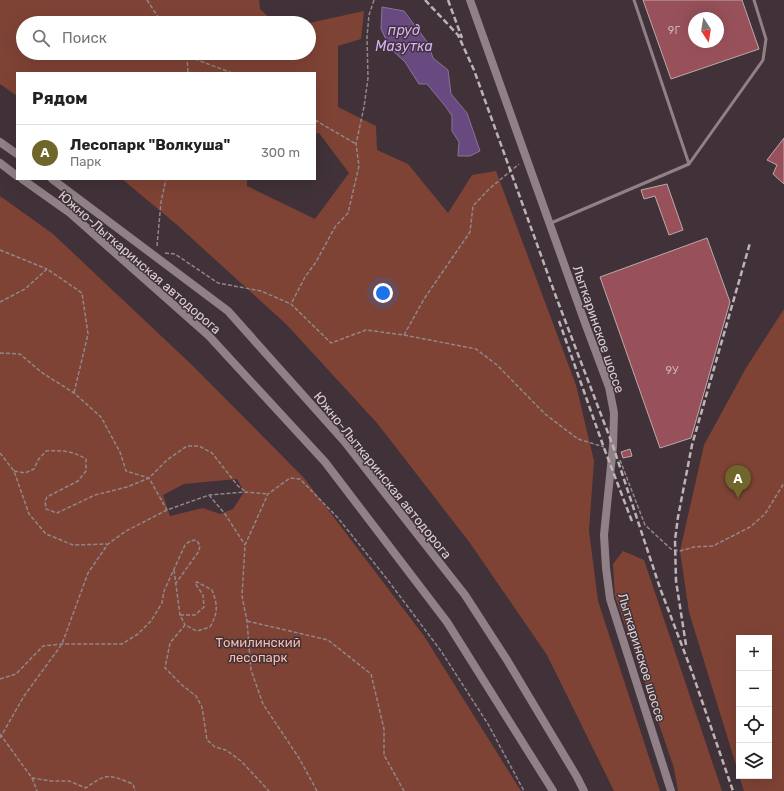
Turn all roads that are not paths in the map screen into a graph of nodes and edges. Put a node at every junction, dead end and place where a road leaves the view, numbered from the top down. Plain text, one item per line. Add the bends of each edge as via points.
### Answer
1 (470, 0) edge
2 (634, 0) edge
3 (754, 0) edge
4 (0, 142) edge
5 (16, 153) edge
6 (0, 164) edge
7 (689, 164) junction
8 (16, 175) edge
9 (23, 180) edge
10 (53, 180) edge
11 (549, 223) junction
12 (553, 791) edge
13 (584, 791) edge
14 (671, 791) edge

1 - 11 main road, Лыткаринское шоссе
2 - 7 lane
3 - 7 lane via 766,39 764,60
4 - 5 main road
6 - 8 main road
7 - 11 lane
9 - 12 main road, Южно-Лыткаринская автодорога via 70,214 209,336 325,462 447,622
10 - 13 main road, Южно-Лыткаринская автодорога via 228,311 344,441 465,595
11 - 14 main road, Лыткаринское шоссе via 609,387 614,413 604,535 610,599

